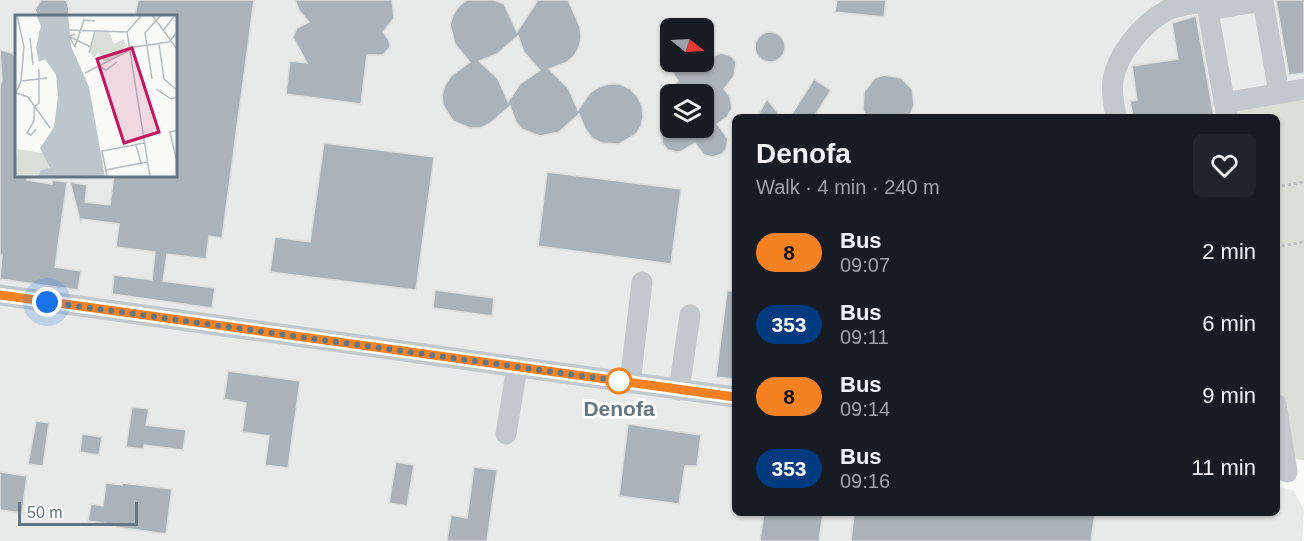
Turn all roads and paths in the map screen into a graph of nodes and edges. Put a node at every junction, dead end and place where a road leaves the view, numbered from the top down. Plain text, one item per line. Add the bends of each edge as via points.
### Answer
1 (1207, 4) edge
2 (1304, 89) edge
3 (1279, 93) junction
4 (1226, 110) edge
5 (1116, 114) edge
6 (1304, 182) edge
7 (1280, 186) edge
8 (1304, 242) edge
9 (1280, 246) edge
10 (642, 282) dead end
11 (0, 295) edge
12 (690, 315) dead end
13 (517, 367) junction
14 (630, 383) junction
15 (679, 390) junction
16 (732, 398) edge
17 (1280, 425) edge
18 (506, 434) dead end
19 (1289, 473) edge

1 - 3 street via 1263,1
1 - 4 street
1 - 5 street via 1168,9 1126,49 1113,76
2 - 3 street
3 - 4 street
6 - 7 path
8 - 9 path
10 - 14 street
11 - 13 street
12 - 15 street
13 - 14 street
13 - 18 street
14 - 15 street
15 - 16 street
17 - 19 street

